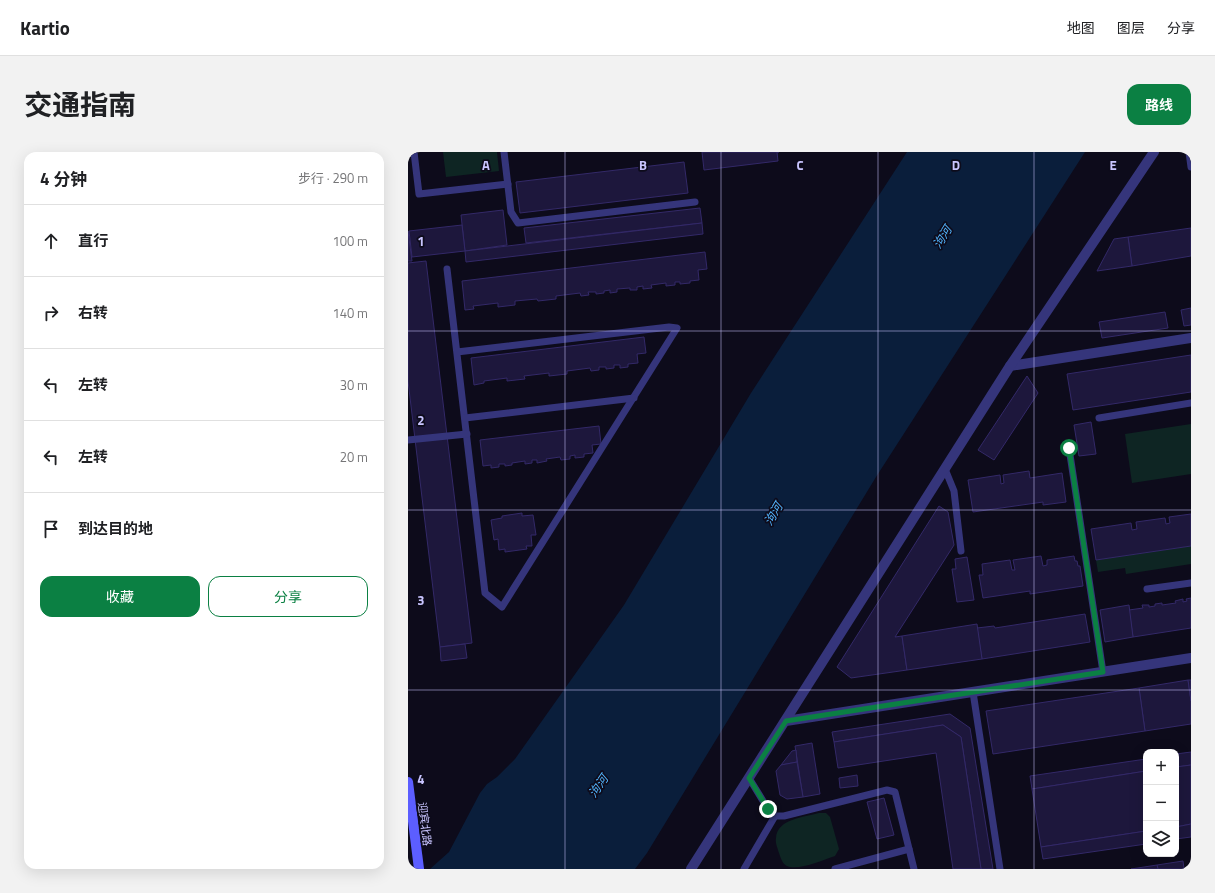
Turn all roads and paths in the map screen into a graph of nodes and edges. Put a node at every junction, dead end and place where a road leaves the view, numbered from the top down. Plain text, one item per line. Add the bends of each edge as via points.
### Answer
1 (414, 152) edge
2 (504, 152) edge
3 (1154, 152) edge
4 (1189, 152) edge
5 (1191, 167) edge
6 (508, 184) junction
7 (695, 202) dead end
8 (447, 269) dead end
9 (1191, 338) edge
10 (457, 352) junction
11 (1010, 366) junction
12 (634, 398) junction
13 (1191, 403) edge
14 (465, 418) junction
15 (1098, 418) dead end
16 (467, 434) junction
17 (408, 440) edge
18 (1069, 448) dead end
19 (944, 469) junction
20 (961, 551) dead end
21 (1191, 583) edge
22 (1147, 589) dead end
23 (1191, 658) edge
24 (1103, 672) junction
25 (973, 692) junction
26 (786, 721) junction
27 (749, 778) junction
28 (408, 782) edge
29 (775, 816) junction
30 (909, 849) junction
31 (419, 869) edge
32 (691, 869) edge
33 (744, 869) edge
34 (835, 869) edge
35 (914, 869) edge
36 (1000, 869) edge

1 - 6 lane via 419,194
2 - 6 lane
3 - 11 street
4 - 5 lane
6 - 7 lane via 511,212 518,223
8 - 10 lane
9 - 11 street
10 - 12 lane via 677,328
10 - 14 lane
11 - 19 street
12 - 14 lane
12 - 16 lane via 502,606 486,593
13 - 15 lane
14 - 16 lane
16 - 17 lane
18 - 24 lane
19 - 20 lane via 954,491
19 - 26 street
21 - 22 lane
23 - 24 street
24 - 25 street
25 - 26 street
25 - 36 lane
26 - 27 street
27 - 29 lane
27 - 32 street
28 - 31 main road, 迎宾北路
29 - 30 lane via 784,816 887,790 895,792
29 - 33 lane
30 - 34 lane
30 - 35 lane

